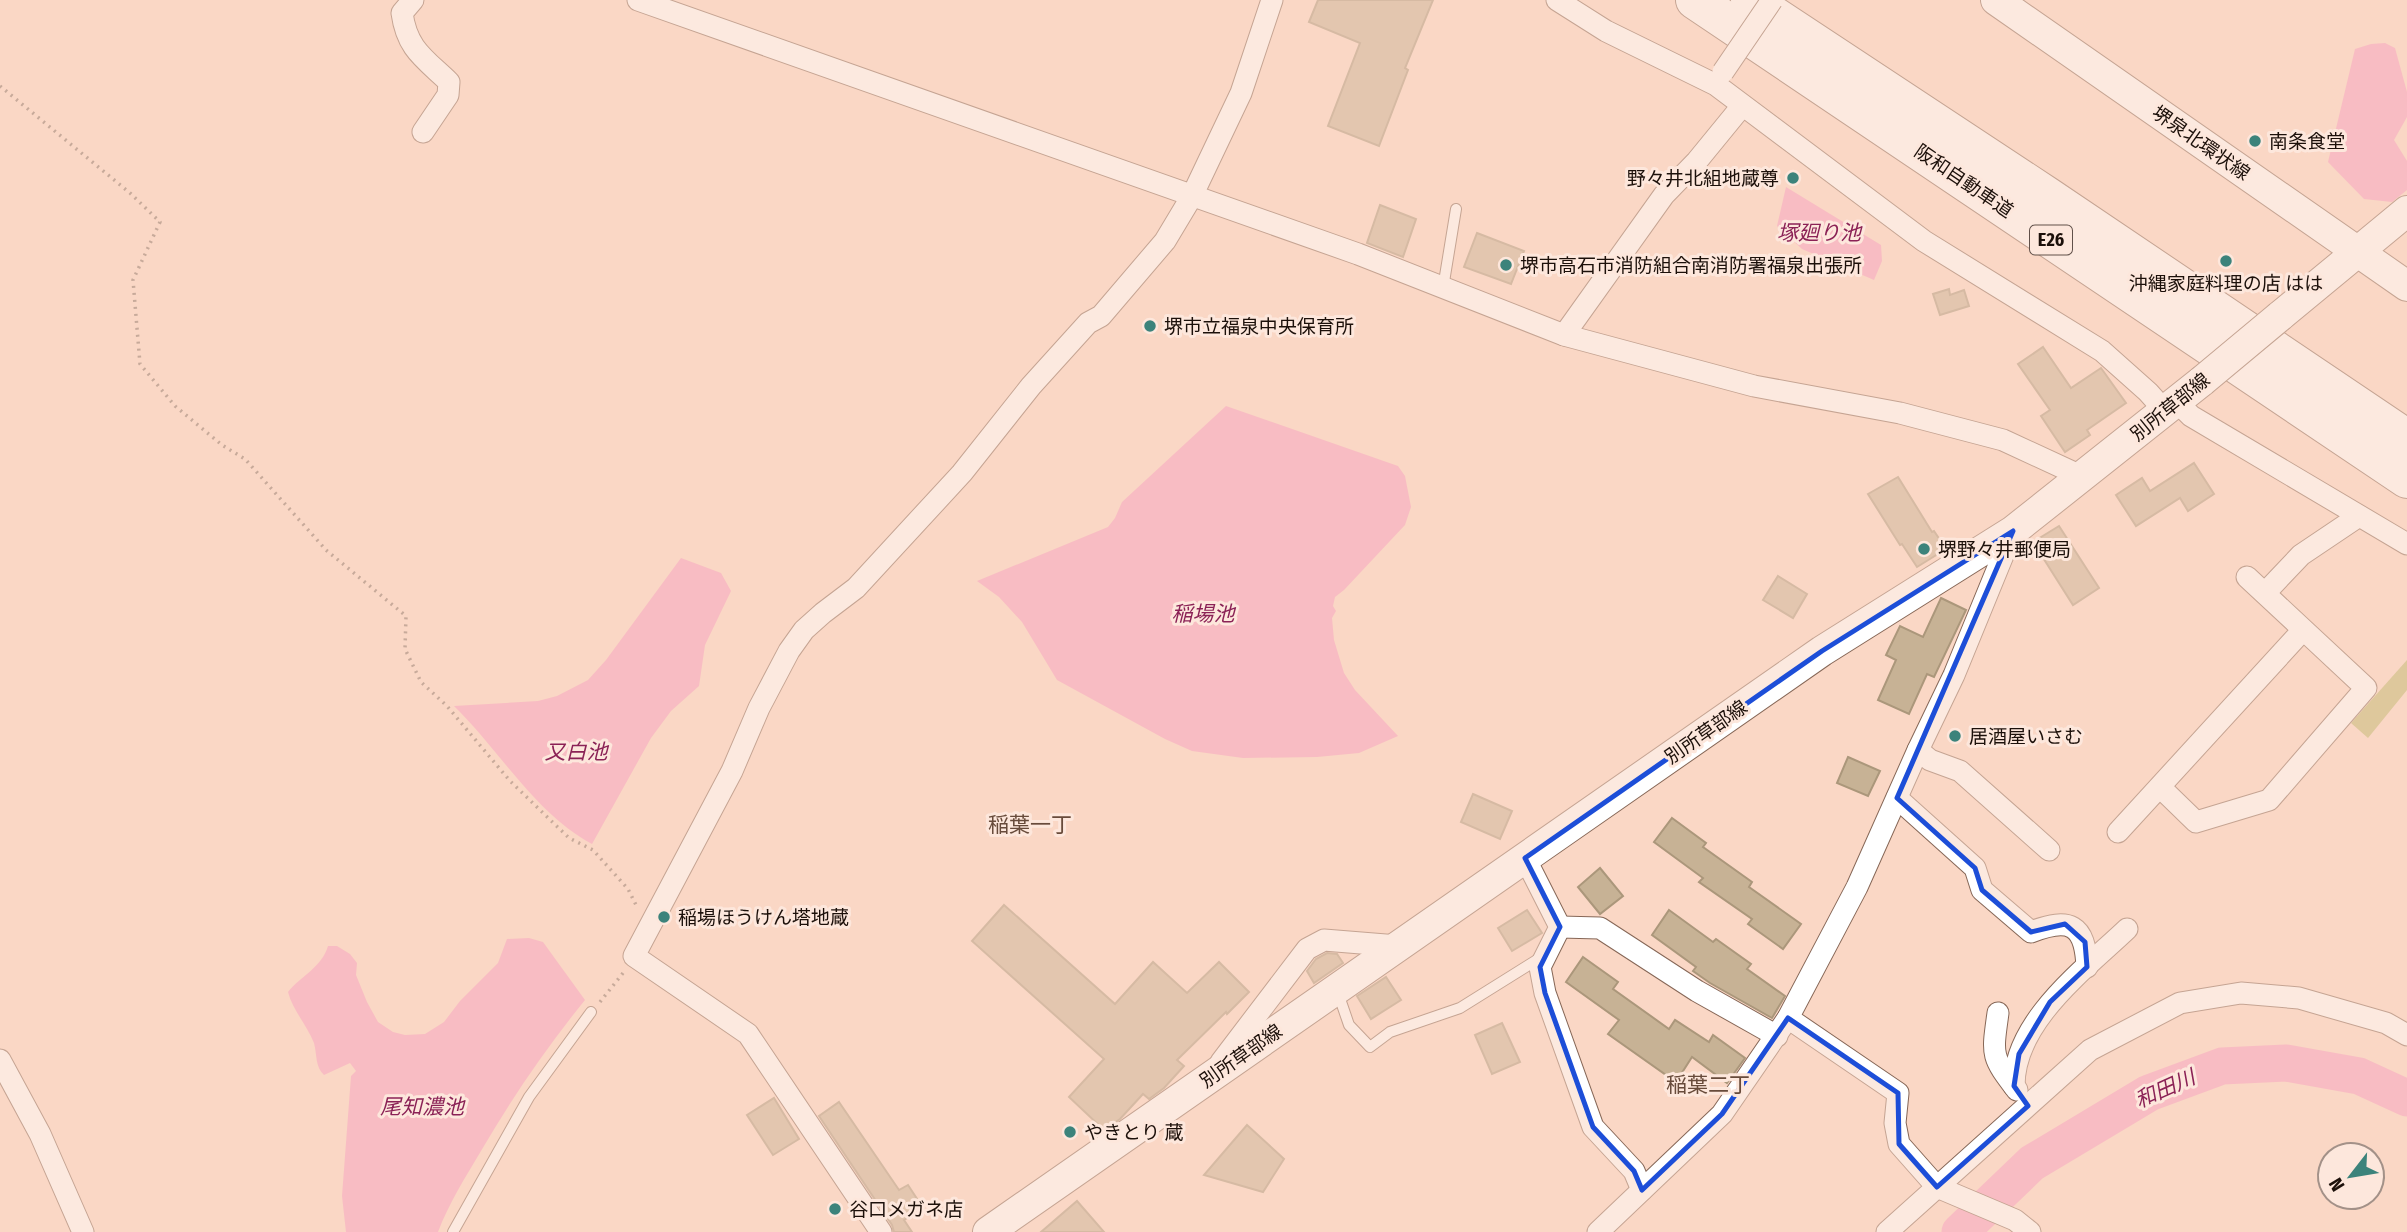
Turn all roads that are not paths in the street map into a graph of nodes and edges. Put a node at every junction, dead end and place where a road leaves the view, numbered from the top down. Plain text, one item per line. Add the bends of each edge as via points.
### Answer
1 (413, 0) edge
2 (638, 0) edge
3 (1272, 0) edge
4 (1557, 0) edge
5 (1695, 0) edge
6 (1750, 0) edge
7 (1772, 0) edge
8 (1996, 0) edge
9 (667, 5) edge
10 (1719, 78) junction
11 (1742, 106) junction
12 (423, 132) dead end
13 (1192, 197) junction
14 (1456, 209) dead end
15 (2407, 211) edge
16 (2358, 252) junction
17 (2407, 286) edge
18 (1443, 288) junction
19 (1564, 335) junction
20 (2171, 406) junction
21 (2407, 439) edge
22 (2083, 477) junction
23 (2407, 479) edge
24 (2359, 516) junction
25 (2012, 531) junction
26 (2407, 544) edge
27 (2248, 577) dead end
28 (2265, 593) junction
29 (2302, 630) junction
30 (1917, 750) junction
31 (2161, 788) junction
32 (1896, 798) junction
33 (2118, 832) dead end
34 (2049, 850) dead end
35 (1525, 858) junction
36 (1560, 927) junction
37 (2127, 929) dead end
38 (1398, 946) junction
39 (1546, 954) junction
40 (2087, 967) junction
41 (1337, 989) junction
42 (591, 1012) road end
43 (1998, 1013) dead end
44 (1783, 1027) junction
45 (2407, 1035) edge
46 (0, 1060) edge
47 (1207, 1080) junction
48 (2014, 1086) junction
49 (2028, 1105) junction
50 (1937, 1187) junction
51 (1642, 1190) junction
52 (2023, 1226) edge
53 (83, 1232) edge
54 (453, 1232) edge
55 (881, 1232) edge
56 (988, 1232) edge
57 (1598, 1232) edge
58 (1887, 1232) edge

1 - 12 street via 402,13 404,31 411,46 449,82 448,96
2 - 9 street
3 - 13 street via 1241,93
4 - 10 street via 1606,31
5 - 23 highway, 阪和自動車道 / E26
6 - 21 highway, 阪和自動車道 / E26
7 - 10 street, bridge
8 - 16 main road, 堺泉北環状線
9 - 13 street
10 - 11 street
11 - 19 street via 1664,195
11 - 20 street via 1924,241 2102,351
13 - 18 street
13 - 55 street via 1164,242 1101,316 1088,323 1031,386 962,473 856,588 804,630 759,708 732,771 634,956 748,1034
14 - 18 lane
15 - 16 main road, 別所草部線
16 - 17 main road, 堺泉北環状線
16 - 20 main road, 別所草部線, bridge
18 - 19 street
19 - 22 street via 1754,386 1900,413 2003,440
20 - 22 main road, 別所草部線
20 - 24 street
22 - 25 main road, 別所草部線
24 - 26 street
24 - 28 street via 2301,555
25 - 30 street via 1954,675
25 - 35 main road, 別所草部線 via 1822,651
27 - 28 street
28 - 29 street
29 - 31 street
29 - 31 street via 2366,688 2269,800 2196,822
30 - 32 street
30 - 34 street via 1960,771
31 - 33 street
32 - 40 street via 1975,867 1982,890 2031,932 2065,924 2078,933 2085,942
32 - 44 street via 1857,887
35 - 36 street
35 - 38 main road, 別所草部線
36 - 39 street
36 - 44 street via 1600,928 1697,991
37 - 40 street
38 - 41 main road, 別所草部線
38 - 47 street via 1324,940 1307,948
39 - 41 lane via 1460,1007 1390,1032 1370,1047 1349,1025
39 - 51 street via 1540,967 1545,993 1593,1127 1634,1171
40 - 48 street via 2050,1002 2028,1036 2018,1054
41 - 47 main road, 別所草部線
42 - 54 lane via 529,1097
43 - 48 street via 1993,1048 2000,1069
44 - 50 street via 1898,1094 1895,1124 1899,1144
44 - 51 street via 1723,1114
45 - 49 street via 2386,1023 2299,998 2241,993 2180,1003 2090,1050
46 - 53 street via 40,1134
47 - 56 main road, 別所草部線
48 - 49 street
49 - 50 street
50 - 52 street
50 - 58 street
51 - 57 street

